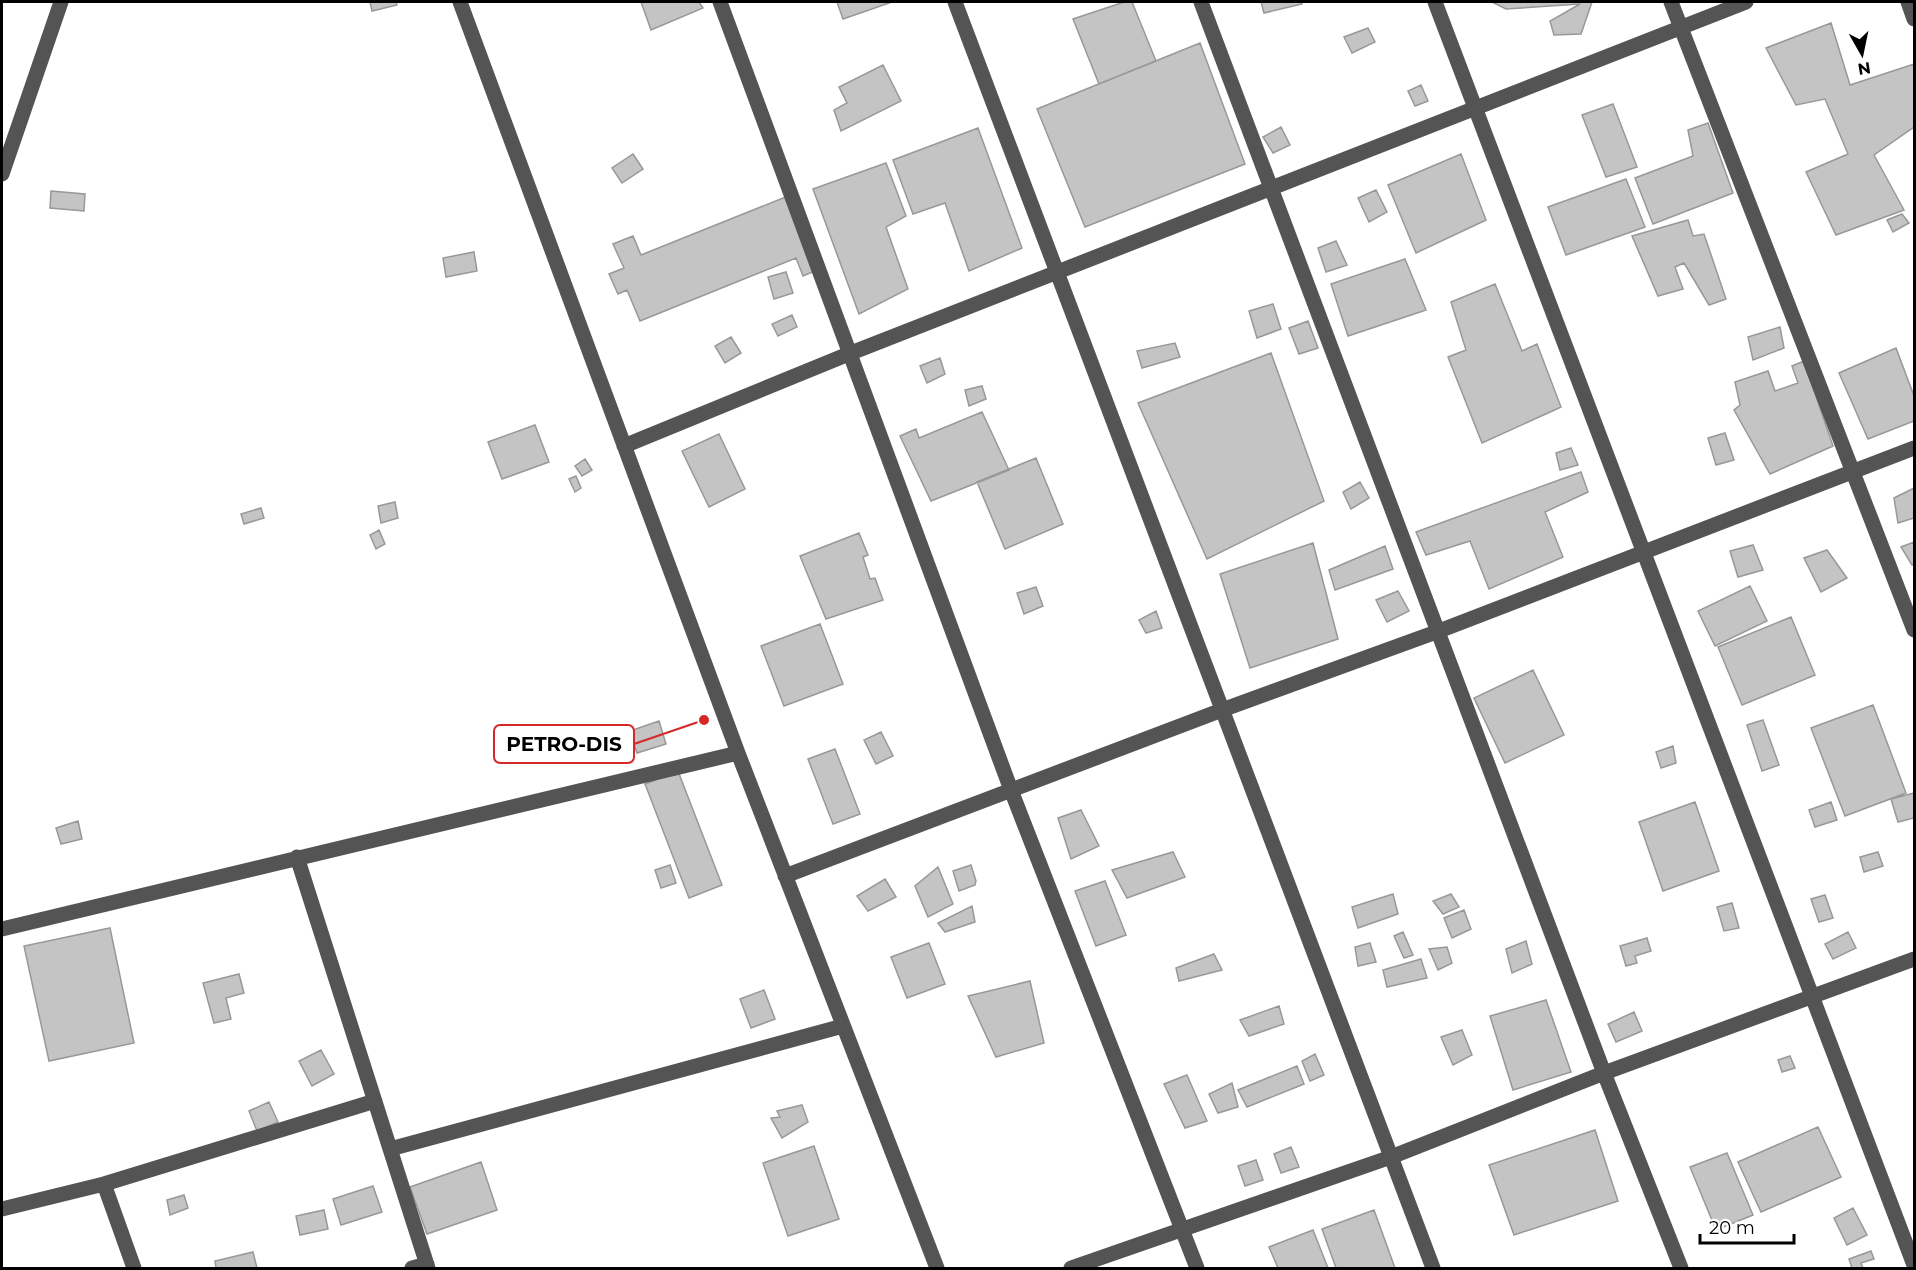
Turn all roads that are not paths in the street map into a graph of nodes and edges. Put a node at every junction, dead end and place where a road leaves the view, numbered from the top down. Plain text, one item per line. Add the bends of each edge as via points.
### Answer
1 (61, 2) edge
2 (460, 2) edge
3 (720, 2) edge
4 (955, 2) edge
5 (1201, 2) edge
6 (1435, 2) edge
7 (1671, 2) edge
8 (1746, 2) edge
9 (1908, 2) edge
10 (1914, 19) edge
11 (1681, 27) junction
12 (1475, 108) junction
13 (2, 174) edge
14 (1271, 188) junction
15 (1057, 272) junction
16 (851, 353) junction
17 (624, 446) junction
18 (1914, 448) edge
19 (1854, 471) junction
20 (1644, 551) junction
21 (1914, 630) edge
22 (1439, 631) junction
23 (1222, 710) junction
24 (738, 753) junction
25 (1011, 790) junction
26 (297, 857) junction
27 (785, 876) junction
28 (2, 929) edge
29 (1914, 958) edge
30 (1812, 996) junction
31 (843, 1026) junction
32 (1604, 1073) junction
33 (375, 1101) junction
34 (390, 1149) junction
35 (1390, 1157) junction
36 (104, 1184) junction
37 (2, 1209) edge
38 (1182, 1231) junction
39 (1914, 1265) edge
40 (428, 1266) edge
41 (134, 1269) edge
42 (412, 1269) edge
43 (937, 1269) edge
44 (1071, 1269) edge
45 (1197, 1269) edge
46 (1432, 1269) edge
47 (1681, 1269) edge

1 - 13 street
2 - 17 street
3 - 16 street
4 - 15 street
5 - 14 street
6 - 12 street
7 - 11 street
8 - 11 street
9 - 10 street
11 - 12 street
11 - 19 street
12 - 14 street
12 - 20 street
14 - 15 street
14 - 22 street
15 - 16 street
15 - 23 street
16 - 17 street
16 - 25 street
17 - 24 street
18 - 19 street
19 - 20 street
19 - 21 street
20 - 22 street
20 - 30 street
22 - 23 street
22 - 32 street
23 - 25 street
23 - 35 street
24 - 26 street
24 - 27 street
25 - 27 street
25 - 38 street
26 - 28 street
26 - 33 street
27 - 31 street
29 - 30 street
30 - 32 street
30 - 39 street
31 - 34 street
31 - 43 street
32 - 35 street
32 - 47 street
33 - 34 street
33 - 36 street
34 - 40 street
35 - 38 street
35 - 46 street
36 - 37 street
36 - 41 street
38 - 44 street
38 - 45 street
40 - 42 street

